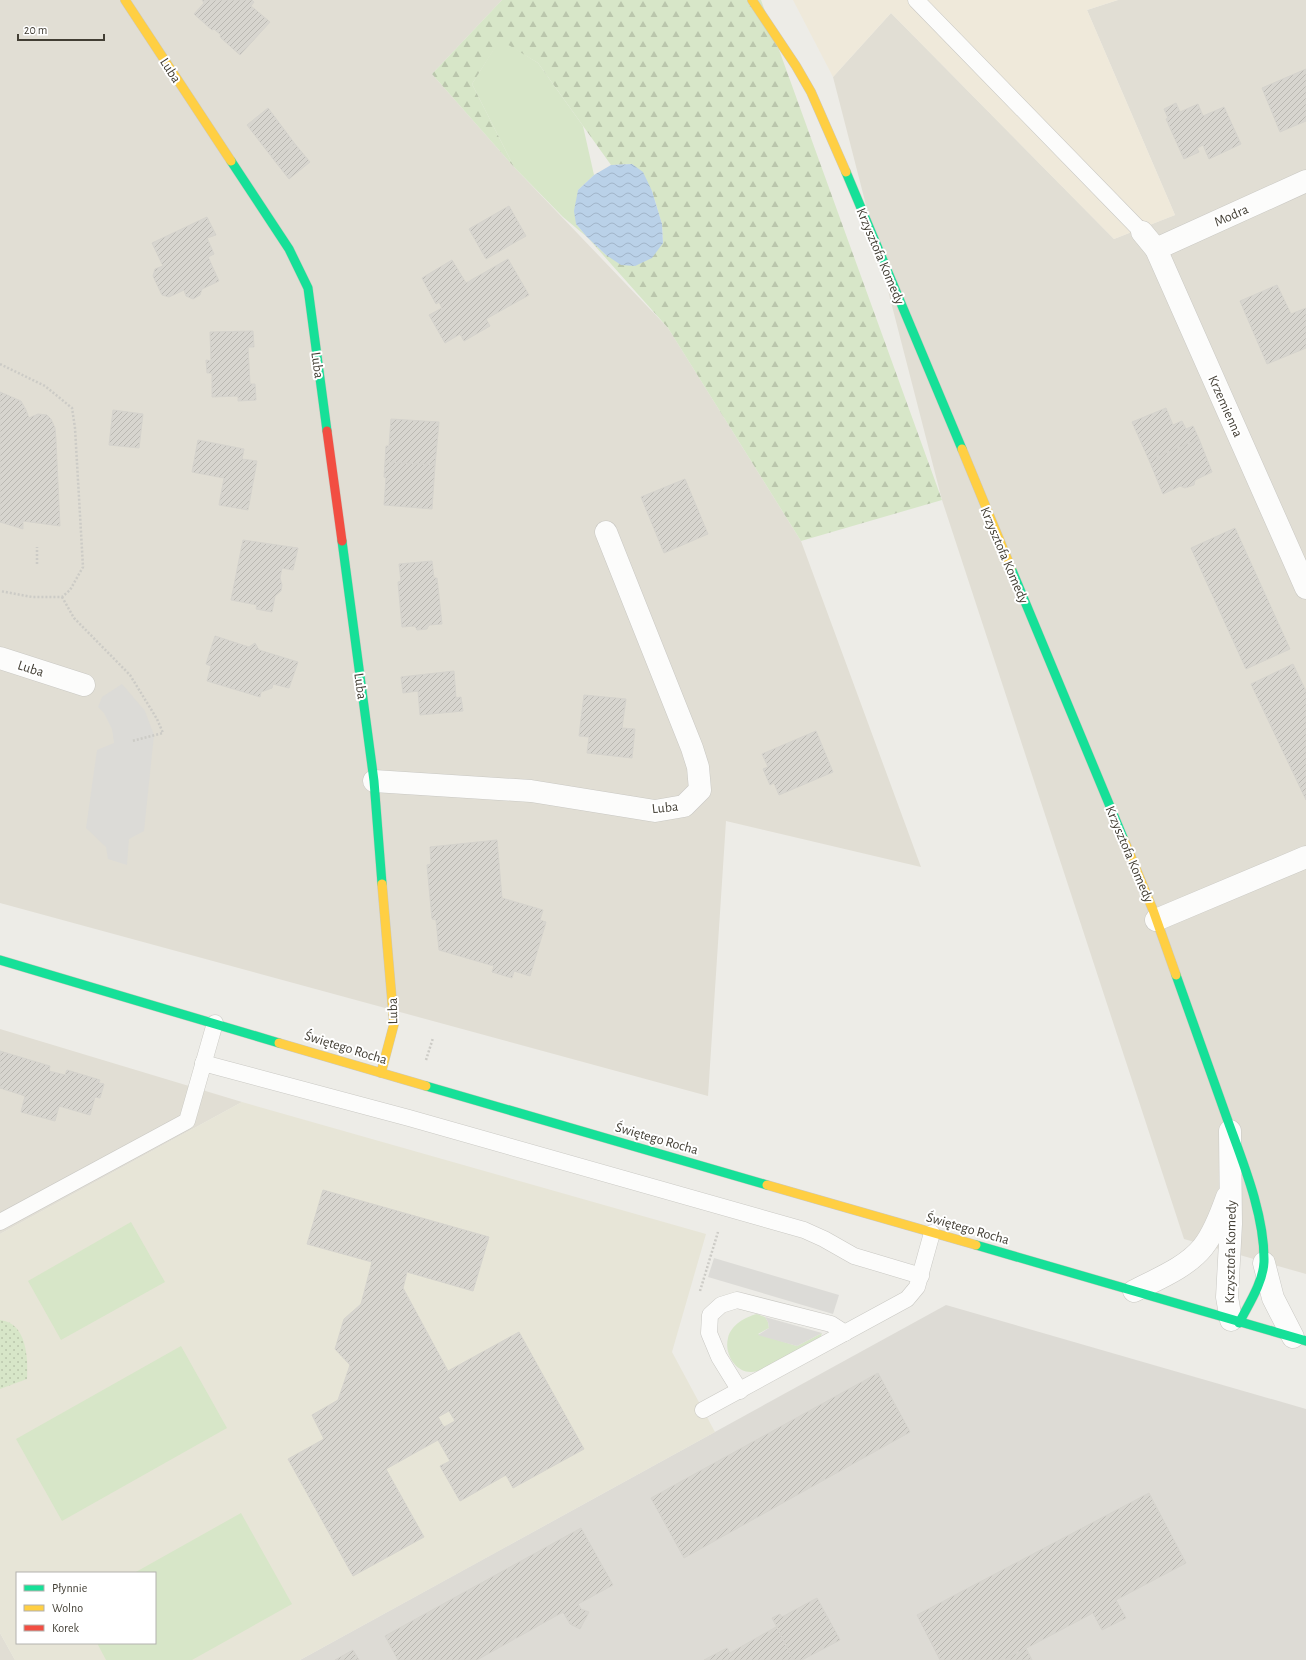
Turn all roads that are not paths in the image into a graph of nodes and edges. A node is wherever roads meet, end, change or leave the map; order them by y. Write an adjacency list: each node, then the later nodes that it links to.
1 (125, 0): 11 (street, Luba)
2 (752, 0): 13 (street, Krzysztofa Komedy)
3 (916, 0): 5 (lane)
4 (1306, 181): 6 (street, Modra)
5 (1142, 232): 6 (street, Krzemienna)
6 (1156, 249): 8 (street, Krzemienna)
7 (606, 532): 11 (street, Luba)
8 (1305, 585)
9 (0, 658): 10 (street, Luba)
10 (84, 685)
11 (374, 781): 17 (street, Luba)
12 (1306, 857): 13 (street)
13 (1156, 920): 18 (street, Krzysztofa Komedy)
14 (0, 960): 15 (street, Świętego Rocha)
15 (215, 1023): 16 (lane); 17 (street, Świętego Rocha)
16 (203, 1063): 20 (lane); 23 (lane)
17 (381, 1073): 21 (street, Świętego Rocha)
18 (1230, 1124): 19 (street, Krzysztofa Komedy); 22 (street, Krzysztofa Komedy)
19 (1231, 1185): 24 (street, Krzysztofa Komedy); 25 (street, Krzysztofa Komedy)
20 (0, 1222)
21 (932, 1233): 23 (lane); 24 (street, Świętego Rocha)
22 (1264, 1264): 25 (street, Krzysztofa Komedy); 27 (street, Krzysztofa Komedy)
23 (921, 1276): 26 (lane)
24 (1134, 1292): 25 (street, Świętego Rocha)
25 (1235, 1321): 27 (street, Świętego Rocha)
26 (845, 1333): 28 (lane); 28 (lane)
27 (1299, 1339)
28 (740, 1390): 29 (lane)
29 (703, 1410)

